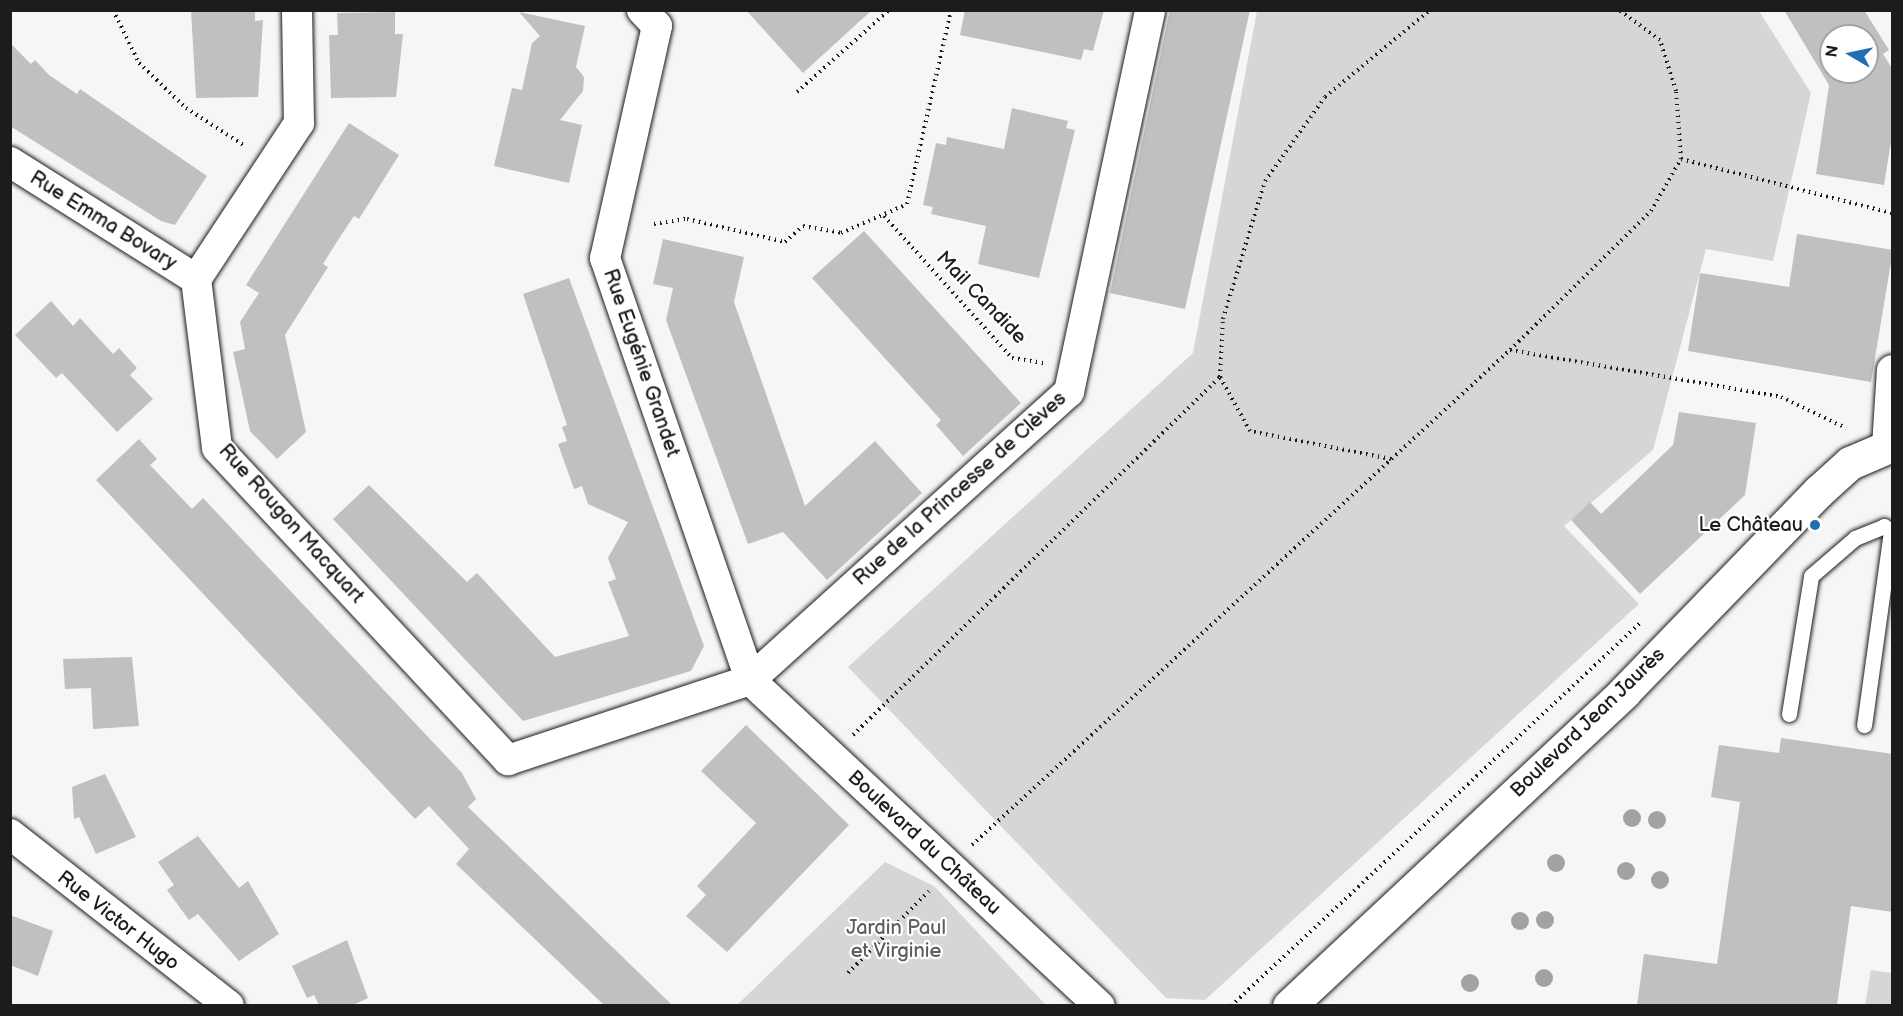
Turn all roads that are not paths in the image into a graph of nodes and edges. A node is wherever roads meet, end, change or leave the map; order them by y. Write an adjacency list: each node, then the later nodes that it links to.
1 (297, 10): 5 (street)
2 (642, 10): 8 (street, Rue Eugénie Grandet)
3 (1150, 10): 8 (street, Rue de la Princesse de Clèves)
4 (10, 162): 5 (street, Rue Emma Bovary)
5 (196, 279): 8 (street, Rue Rougon Macquart)
6 (1893, 370): 7 (street)
7 (1891, 447): 14 (street, Boulevard Jean Jaurès)
8 (750, 680): 13 (street, Boulevard du Château)
9 (1789, 714): 10 (lane)
10 (1864, 725)
11 (10, 834): 12 (street, Rue Victor Hugo)
12 (229, 1005)
13 (1099, 1005)
14 (1289, 1005)

